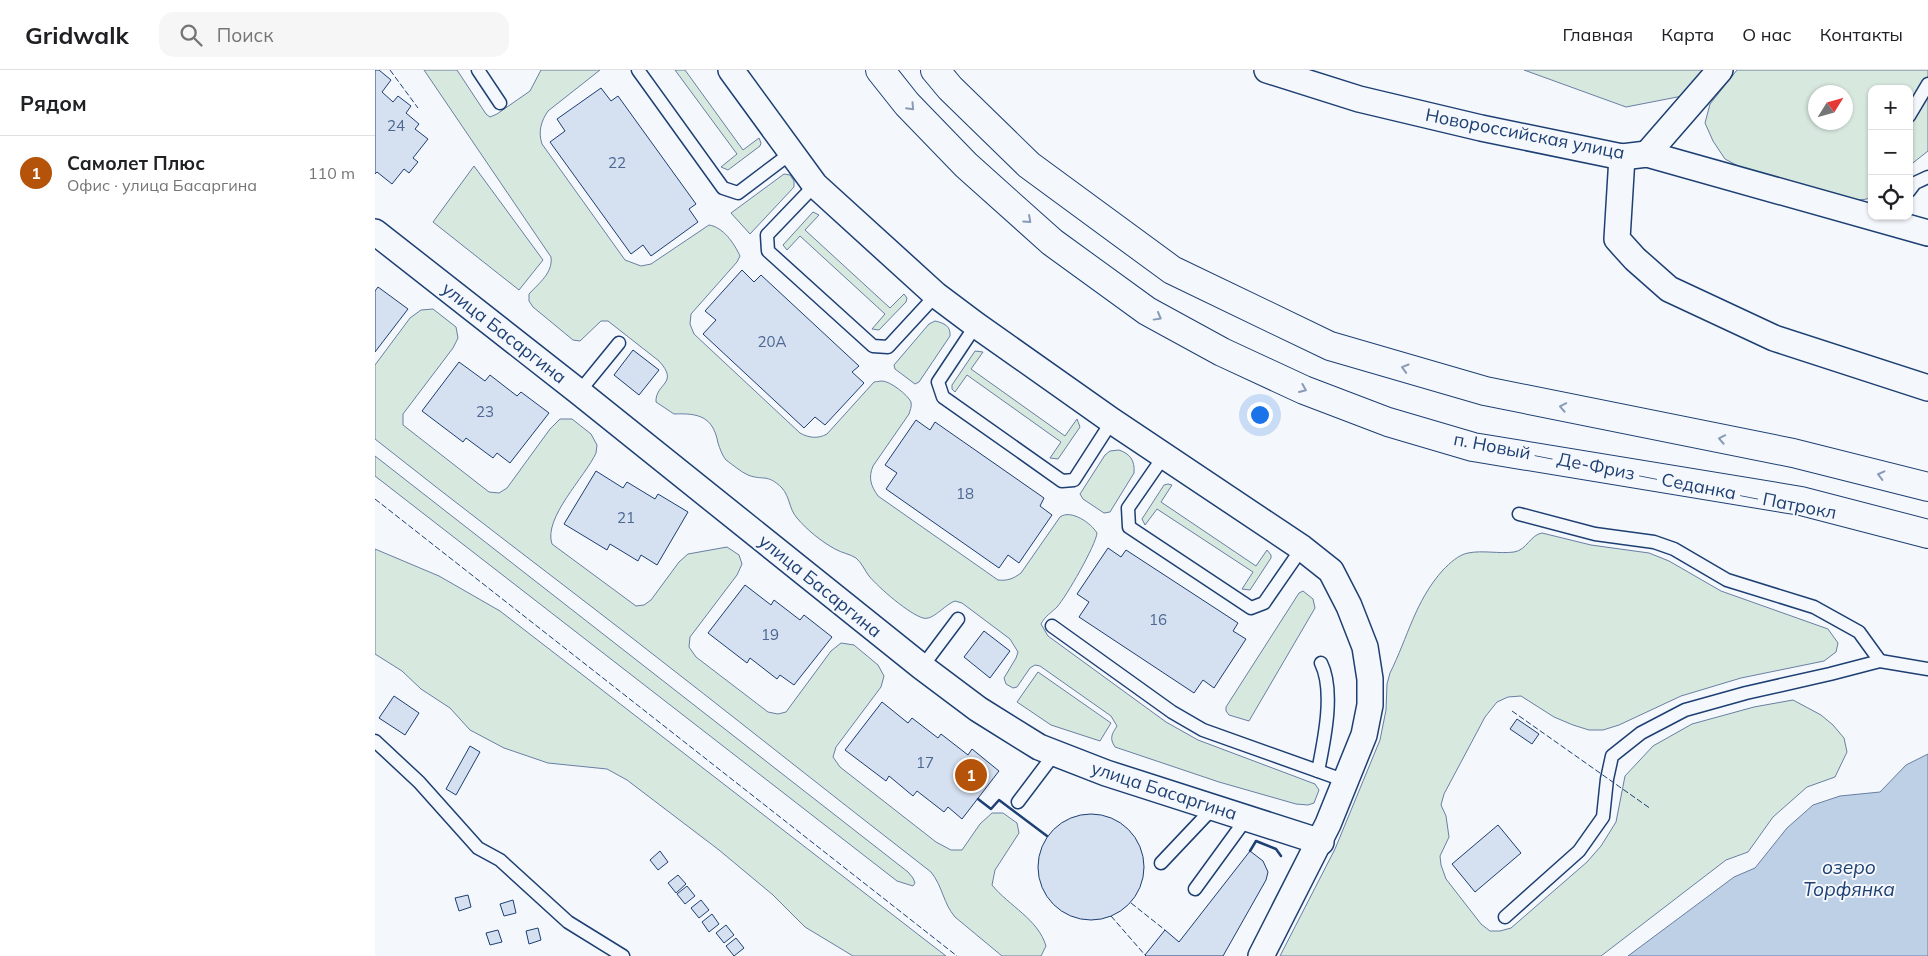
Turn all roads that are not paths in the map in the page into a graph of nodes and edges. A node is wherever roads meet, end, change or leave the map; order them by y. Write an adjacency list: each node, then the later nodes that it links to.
1 (478, 70): 9 (lane)
2 (638, 70): 11 (lane)
3 (731, 70): 11 (street)
4 (880, 70): 30 (highway, п. Новый — Де-Фриз — Седанка — Патрокл, one-way to 30)
5 (935, 70): 28 (highway, one-way to 5)
6 (1267, 70): 13 (street, Новороссийская улица)
7 (1720, 70): 12 (street)
8 (1928, 84): 10 (lane)
9 (500, 103)
10 (1913, 109)
11 (791, 153): 16 (street)
12 (1647, 154): 13 (street, Новороссийская улица); 17 (street, Новороссийская улица)
13 (1622, 157): 24 (street)
14 (1928, 177): 15 (lane)
15 (1913, 182)
16 (815, 185): 21 (street); 21 (lane)
17 (1868, 213)
18 (1893, 220): 20 (street, Новороссийская улица)
19 (375, 232): 25 (street, улица Басаргина)
20 (1928, 233)
21 (936, 295): 22 (street)
22 (976, 325): 26 (street); 26 (lane)
23 (619, 343): 25 (lane)
24 (1928, 388)
25 (579, 392): 36 (street, улица Басаргина)
26 (1112, 421): 27 (street)
27 (1164, 456): 31 (street); 31 (lane)
28 (1928, 487)
29 (1519, 514): 34 (lane)
30 (1928, 534)
31 (1302, 548): 41 (street)
32 (958, 619): 36 (lane)
33 (1052, 626): 40 (lane)
34 (1880, 661): 37 (lane); 48 (lane)
35 (1321, 663): 40 (lane)
36 (922, 667): 39 (street, улица Басаргина)
37 (1928, 669)
38 (375, 741): 49 (lane)
39 (1055, 753): 42 (lane); 43 (street, улица Басаргина)
40 (1319, 772): 41 (lane)
41 (1346, 781): 45 (street)
42 (1018, 802)
43 (1213, 808): 44 (street, улица Басаргина); 46 (lane)
44 (1246, 819): 45 (street, улица Басаргина); 47 (lane)
45 (1321, 842): 50 (street)
46 (1161, 863)
47 (1195, 889)
48 (1505, 917)
49 (623, 956)
50 (1261, 956)

